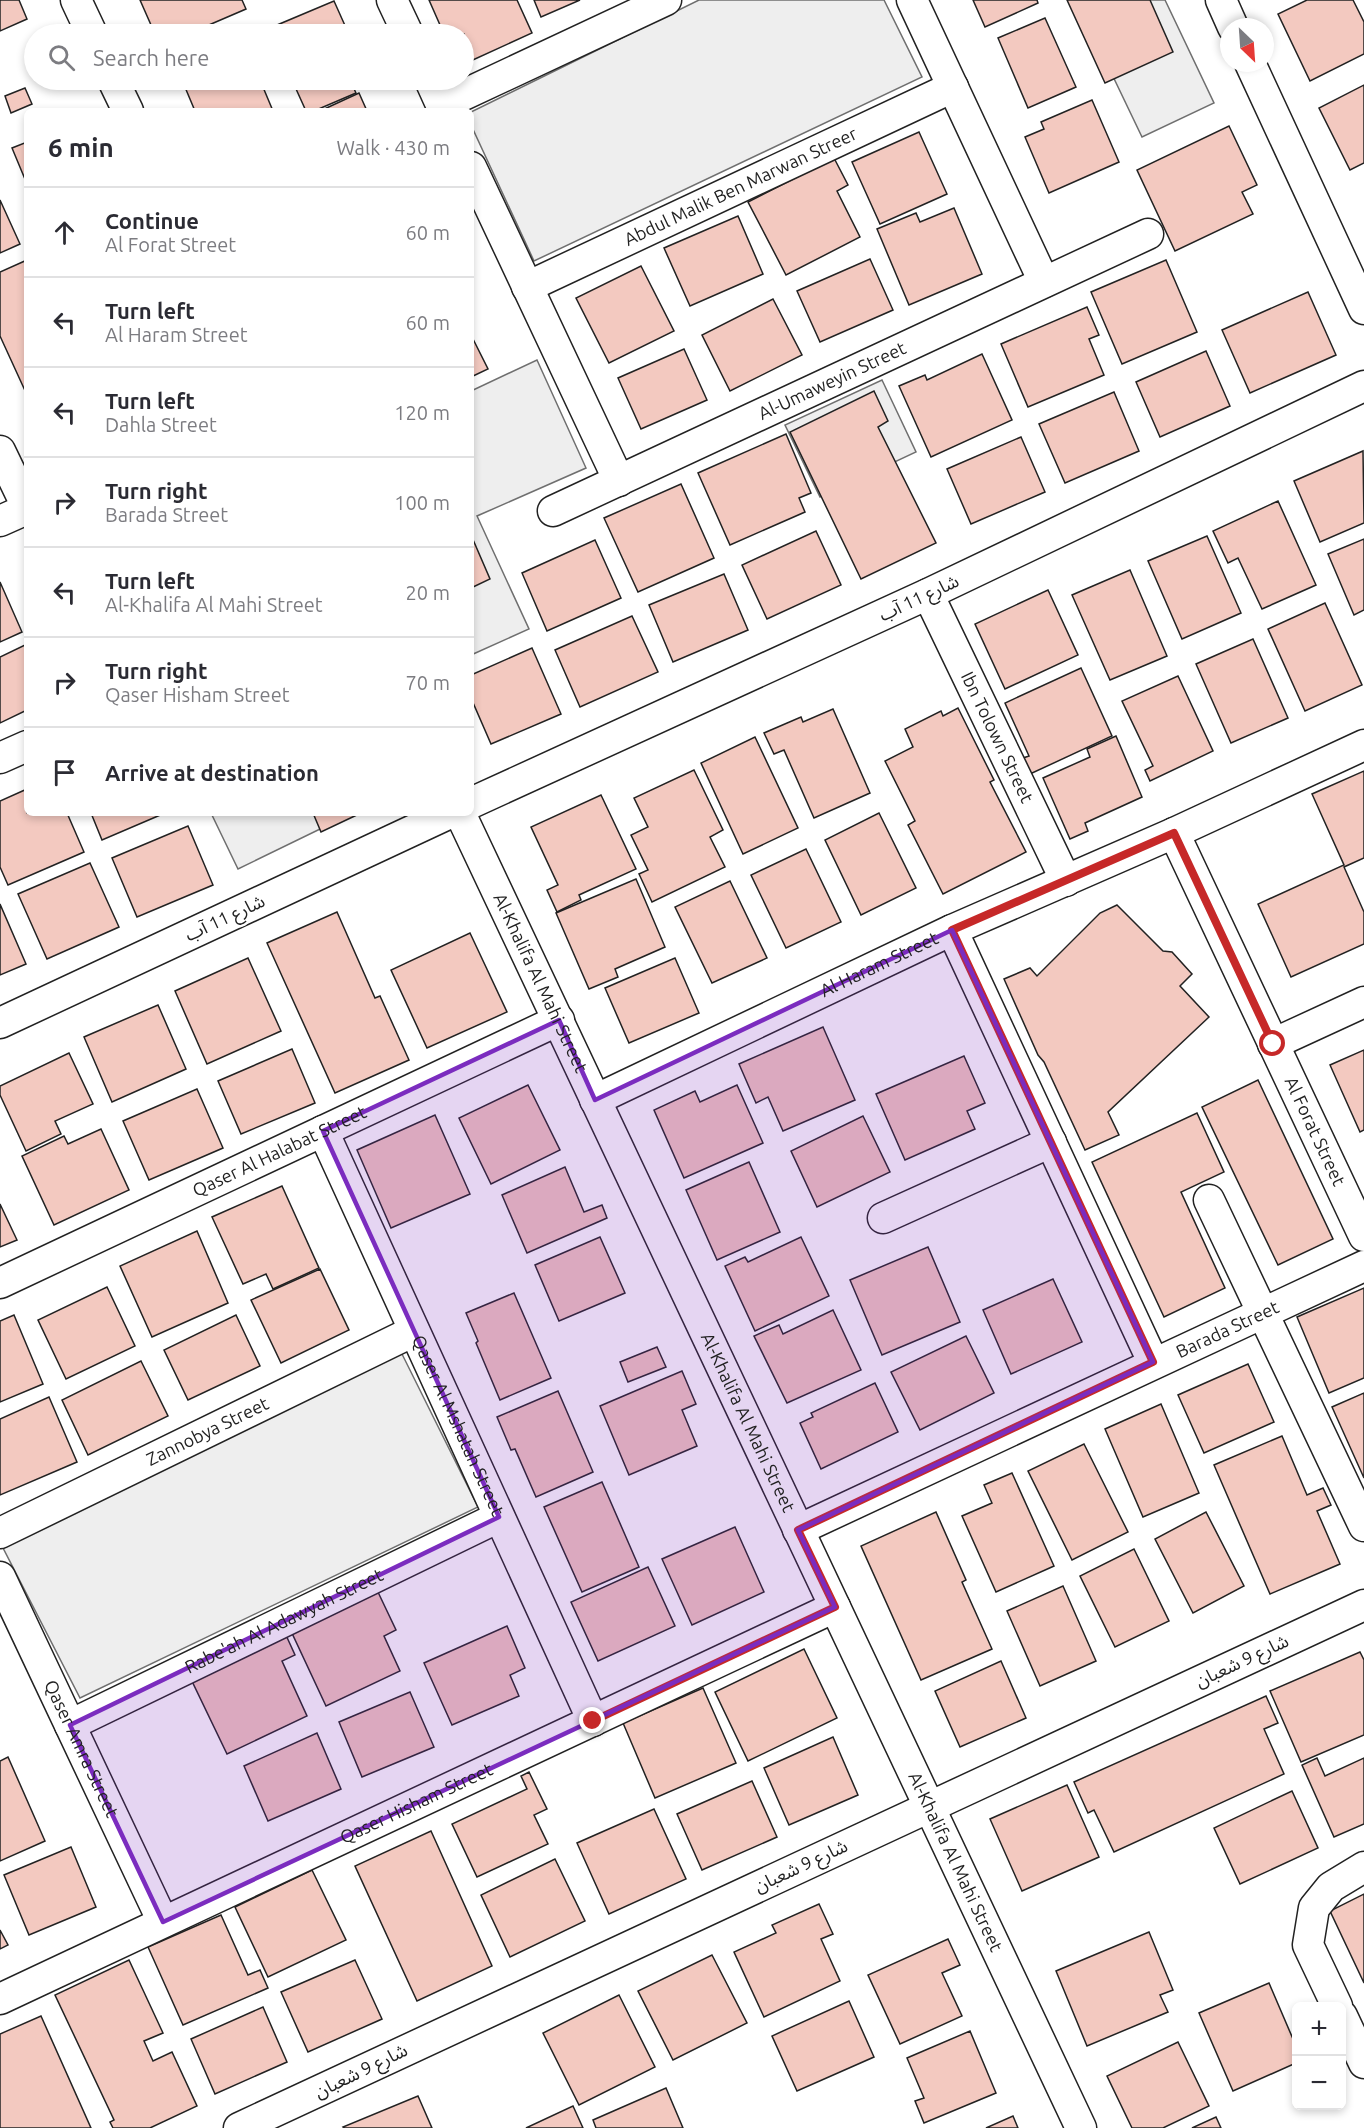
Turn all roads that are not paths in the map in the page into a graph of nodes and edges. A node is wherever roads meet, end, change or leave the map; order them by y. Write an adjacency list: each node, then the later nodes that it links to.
1 (76, 0): 7 (street)
2 (392, 0): 8 (street)
3 (666, 0): 10 (street)
4 (912, 0): 11 (street)
5 (1221, 0): 6 (street)
6 (1229, 18)
7 (87, 24)
8 (403, 24)
9 (1254, 72): 20 (street)
10 (474, 84)
11 (953, 87): 18 (street); 19 (street, Abdul Malik Ben Marwan Streer)
12 (118, 90): 15 (street)
13 (460, 90): 14 (street)
14 (439, 99)
15 (127, 108)
16 (474, 173): 19 (street)
17 (1148, 234): 18 (street, Al-Umaweyin Street)
18 (1044, 282): 23 (street, Al-Umaweyin Street)
19 (527, 287): 23 (street)
20 (1364, 309)
21 (1364, 386): 28 (street, شارع 11 آب)
22 (0, 451): 24 (street)
23 (619, 481): 26 (street, Al-Umaweyin Street)
24 (24, 502)
25 (24, 509): 27 (street)
26 (553, 512)
27 (0, 521)
28 (928, 594): 32 (street, شارع 11 آب); 36 (street, Ibn Tolown Street)
29 (1364, 745): 35 (street, Al Haram Street)
30 (24, 747): 31 (street)
31 (0, 758)
32 (474, 802)
33 (444, 816): 40 (street, شارع 11 آب)
34 (461, 816): 39 (street, Al-Khalifa Al Mahi Street)
35 (1174, 833): 36 (street, Al Haram Street); 41 (street, Al Forat Street)
36 (1066, 881): 37 (street, Al Haram Street)
37 (952, 930): 42 (street, Al Haram Street); 44 (street)
38 (1364, 1002): 41 (street)
39 (559, 1020): 42 (street, Al-Khalifa Al Mahi Street); 43 (street, Qaser Al Halabat Street)
40 (0, 1023)
41 (1273, 1044): 47 (street, Al Forat Street)
42 (595, 1100): 55 (street, Al-Khalifa Al Mahi Street)
43 (323, 1131): 49 (street, Qaser Al Halabat Street); 51 (street, Qaser Al Mshatah Street)
44 (1051, 1142): 46 (street); 52 (street)
45 (1209, 1200): 50 (street)
46 (883, 1218)
47 (1364, 1236)
48 (1364, 1266): 50 (street, Barada Street)
49 (0, 1282)
50 (1262, 1312): 52 (street, Barada Street); 54 (street)
51 (414, 1330): 53 (street, Qaser Al Mshatah Street); 56 (street, Zannobya Street)
52 (1153, 1362): 55 (street, Barada Street)
53 (499, 1517): 60 (street, Qaser Al Mshatah Street); 61 (street, Rabe'ah Al Adawyah Street)
54 (1364, 1526)
55 (798, 1530): 59 (street, Al-Khalifa Al Mahi Street)
56 (0, 1533)
57 (0, 1576): 61 (street, Qaser Amra Street)
58 (1364, 1605): 62 (street, شارع 9 شعبان)
59 (835, 1607): 60 (street, Qaser Hisham Street); 62 (street, Al-Khalifa Al Mahi Street)
60 (593, 1721): 64 (street, Qaser Hisham Street)
61 (70, 1725): 64 (street, Qaser Amra Street)
62 (929, 1807): 69 (street, شارع 9 شعبان); 70 (street, Al-Khalifa Al Mahi Street)
63 (1364, 1867): 66 (street)
64 (163, 1922): 65 (street, Qaser Hisham Street)
65 (0, 1999)
66 (1335, 2002)
67 (1346, 2026): 68 (street)
68 (1364, 2064)
69 (239, 2128)
70 (1080, 2128)

